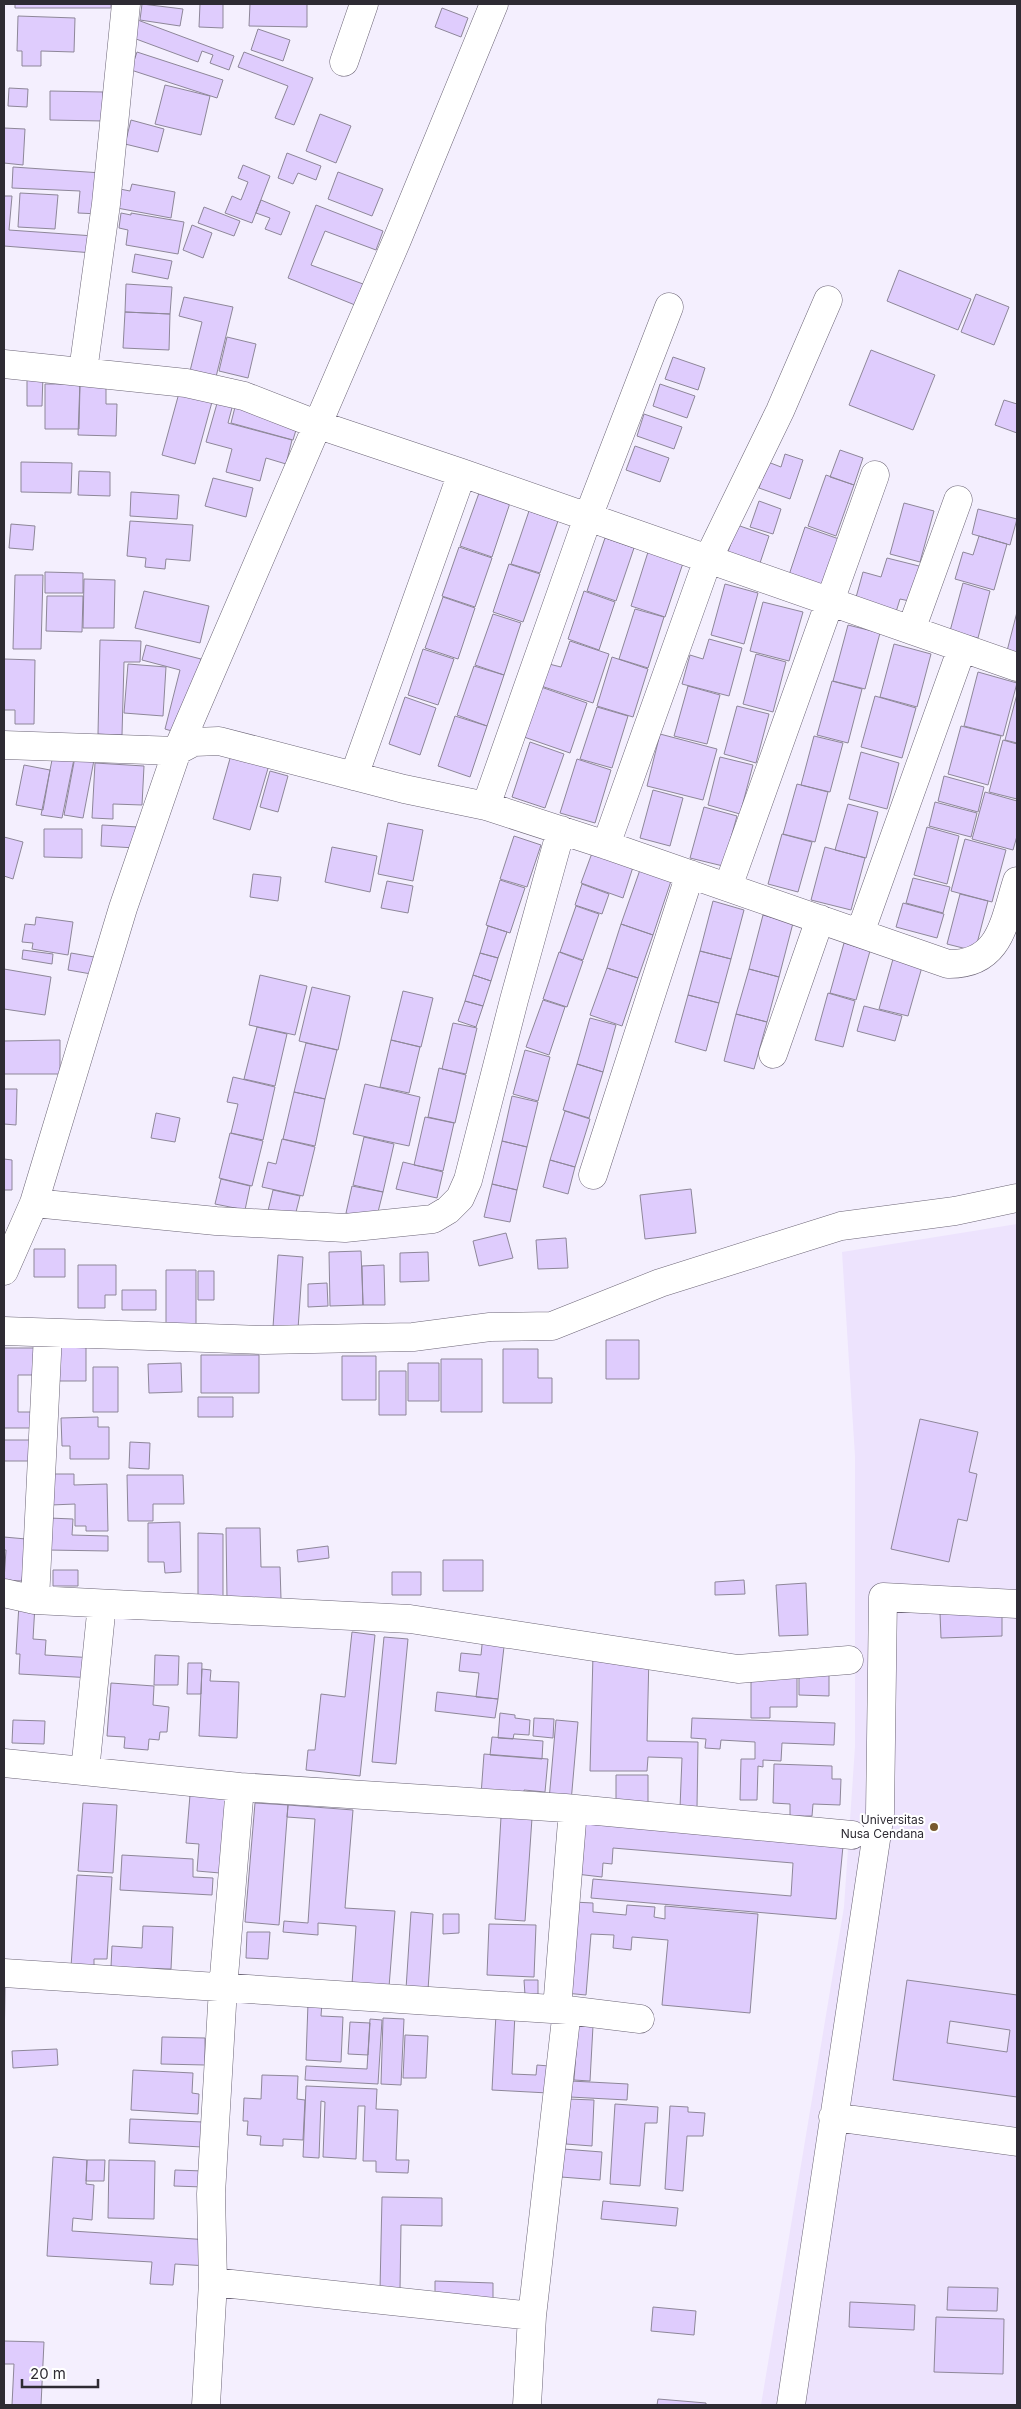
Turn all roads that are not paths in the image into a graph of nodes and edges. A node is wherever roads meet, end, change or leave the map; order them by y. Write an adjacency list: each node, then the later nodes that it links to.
1 (126, 4): 8 (street)
2 (364, 4): 4 (street)
3 (494, 4): 9 (street)
4 (344, 62)
5 (828, 300): 14 (street)
6 (669, 307): 13 (street)
7 (4, 364): 8 (street)
8 (83, 371): 9 (street)
9 (316, 424): 10 (street); 20 (street)
10 (462, 473): 13 (street); 21 (street)
11 (875, 475): 15 (street)
12 (958, 500): 16 (street)
13 (588, 517): 14 (street); 22 (street)
14 (708, 558): 15 (street); 24 (street)
15 (830, 602): 16 (street); 27 (street)
16 (911, 630): 17 (street)
17 (962, 648): 18 (street); 29 (street)
18 (1017, 667)
19 (4, 745): 20 (street)
20 (177, 751): 21 (street); 33 (street)
21 (354, 776): 22 (street)
22 (486, 806): 23 (street)
23 (561, 830): 24 (street); 33 (street)
24 (606, 845): 25 (street)
25 (690, 874): 27 (street); 31 (street)
26 (1017, 881): 29 (street)
27 (728, 887): 28 (street)
28 (820, 919): 29 (street); 30 (street)
29 (860, 933)
30 (773, 1054)
31 (593, 1175)
32 (1017, 1198): 36 (street)
33 (34, 1203): 34 (street)
34 (4, 1271)
35 (4, 1331): 36 (street)
36 (48, 1334): 38 (street)
37 (4, 1593): 38 (street)
38 (35, 1600): 39 (street)
39 (102, 1604): 41 (street); 43 (street)
40 (1017, 1604): 51 (street)
41 (849, 1660)
42 (4, 1762): 43 (street)
43 (86, 1770): 44 (street)
44 (240, 1787): 45 (street); 48 (street)
45 (572, 1809): 46 (street); 49 (street)
46 (852, 1835)
47 (4, 1973): 48 (street)
48 (222, 1988): 49 (street); 53 (street)
49 (562, 2010): 50 (street); 54 (street)
50 (640, 2019)
51 (833, 2118): 52 (street); 57 (street)
52 (1017, 2142)
53 (213, 2282): 54 (street); 55 (street)
54 (532, 2316): 56 (street)
55 (206, 2405)
56 (527, 2405)
57 (791, 2405)

